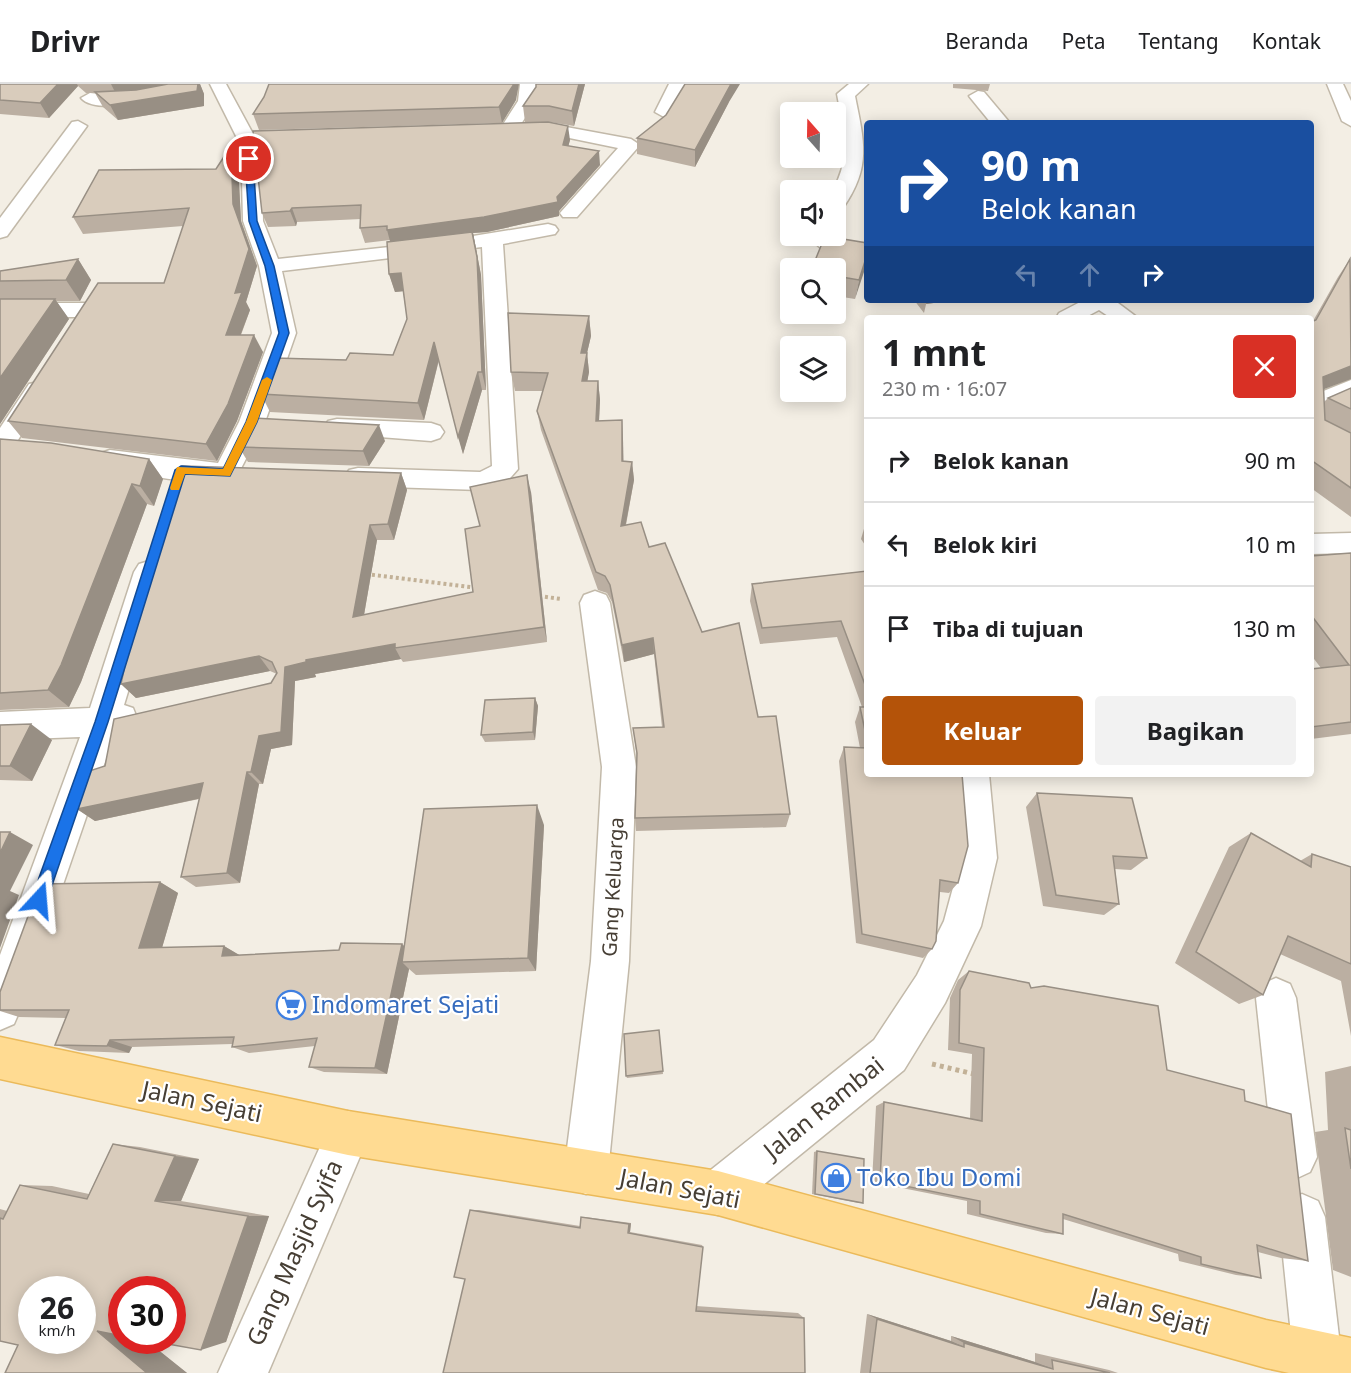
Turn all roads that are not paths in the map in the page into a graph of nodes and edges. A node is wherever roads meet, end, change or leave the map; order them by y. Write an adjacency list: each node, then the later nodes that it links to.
1 (528, 84): 13 (street)
2 (677, 84): 9 (street)
3 (860, 84): 17 (street)
4 (1335, 84): 11 (street)
5 (212, 85): 16 (street)
6 (160, 93): 8 (street)
7 (978, 96): 10 (street)
8 (90, 98)
9 (664, 112)
10 (998, 120)
11 (1351, 121)
12 (78, 126): 20 (street)
13 (509, 129): 14 (street); 18 (street)
14 (485, 130)
15 (314, 136): 16 (street)
16 (246, 138): 24 (street)
17 (846, 185)
18 (570, 213)
19 (548, 230): 21 (street)
20 (0, 232)
21 (492, 240): 24 (street); 38 (street)
22 (830, 246): 23 (street)
23 (864, 250)
24 (270, 266): 37 (street)
25 (1093, 303): 28 (street)
26 (1103, 303): 29 (street)
27 (0, 310): 30 (street)
28 (1072, 315)
29 (1122, 315)
30 (73, 335)
31 (50, 372): 36 (street)
32 (1351, 388): 33 (street)
33 (1314, 405)
34 (308, 425): 35 (street)
35 (431, 432)
36 (8, 448)
37 (91, 456)
38 (330, 476)
39 (1351, 543): 40 (street)
40 (1314, 544)
41 (157, 547): 44 (street)
42 (595, 603): 51 (street, Gang Keluarga)
43 (147, 713): 44 (street)
44 (102, 722): 45 (street); 48 (street)
45 (0, 726)
46 (972, 777): 52 (street, Jalan Rambai)
47 (1276, 998): 54 (street)
48 (0, 1010)
49 (0, 1058): 50 (main road, Jalan Sejati)
50 (348, 1133): 51 (main road, Jalan Sejati); 55 (street, Gang Masjid Syifa)
51 (586, 1172): 52 (main road, Jalan Sejati)
52 (718, 1193): 53 (main road, Jalan Sejati)
53 (1266, 1358): 54 (main road, Jalan Sejati)
54 (1334, 1358)
55 (243, 1373)

